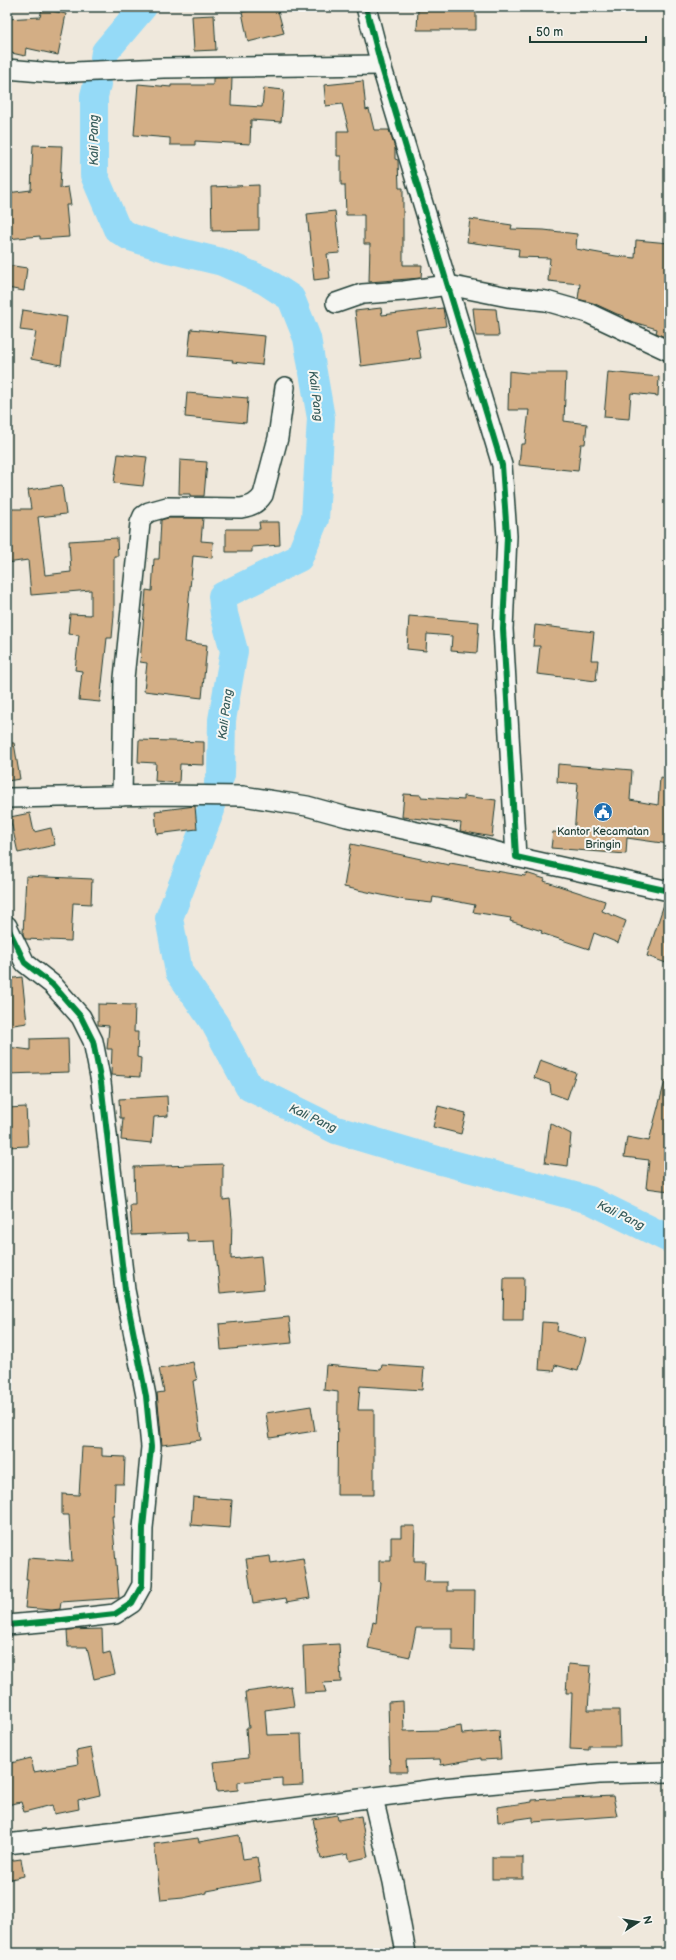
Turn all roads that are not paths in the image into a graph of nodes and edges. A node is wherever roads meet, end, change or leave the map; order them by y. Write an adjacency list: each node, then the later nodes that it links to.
1 (366, 7): 2 (street)
2 (381, 65): 3 (street); 4 (street)
3 (7, 69)
4 (448, 285): 5 (street); 6 (street); 10 (street)
5 (336, 303)
6 (669, 351)
7 (284, 387): 8 (street)
8 (122, 796): 9 (street); 10 (street)
9 (7, 798)
10 (516, 857): 11 (street)
11 (669, 891)
12 (7, 926): 13 (street)
13 (16, 963): 14 (street)
14 (7, 1624)
15 (669, 1772): 16 (street)
16 (373, 1798): 17 (street); 18 (street)
17 (7, 1844)
18 (406, 1953)

